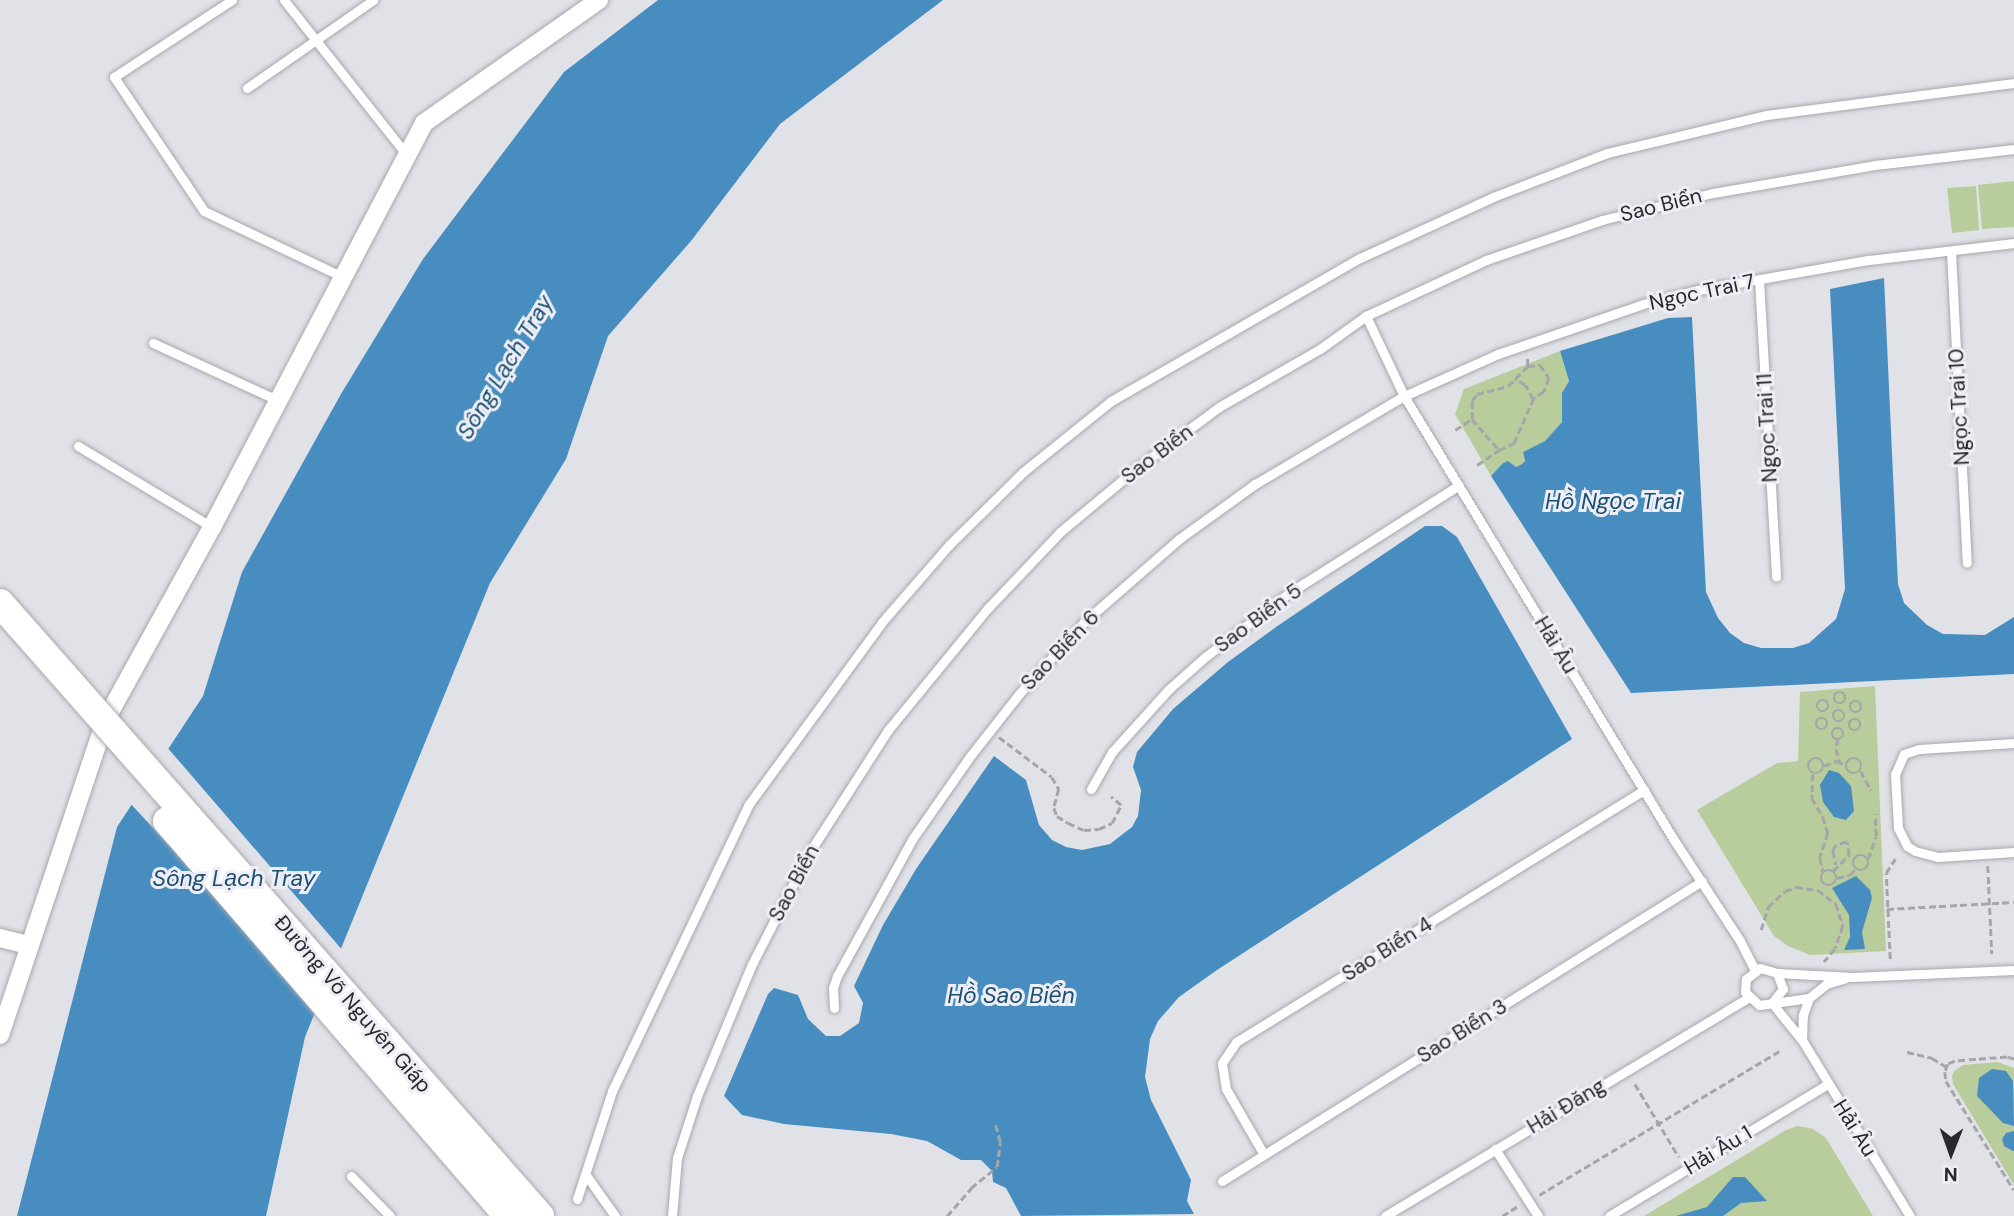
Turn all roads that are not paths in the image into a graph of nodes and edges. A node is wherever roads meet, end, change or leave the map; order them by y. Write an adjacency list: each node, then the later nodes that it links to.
1 (284, 0): 5 (lane)
2 (373, 0): 5 (lane)
3 (599, 0): 9 (street)
4 (229, 1): 12 (lane)
5 (315, 39): 7 (lane); 9 (lane)
6 (2014, 83): 45 (lane)
7 (247, 88)
8 (2014, 149): 14 (lane, Sao Biển)
9 (407, 155): 12 (street)
10 (2014, 243): 11 (lane, Ngọc Trai 7)
11 (1951, 251): 13 (lane, Ngọc Trai 7); 21 (lane, Ngọc Trai 10)
12 (345, 278): 17 (street)
13 (1759, 280): 16 (lane, Ngọc Trai 7); 22 (lane, Ngọc Trai 11)
14 (1366, 316): 16 (lane, Hải Âu); 53 (lane, Sao Biển)
15 (153, 343): 17 (lane)
16 (1404, 396): 19 (lane, Hải Âu); 39 (lane, Sao Biển 6)
17 (277, 400): 20 (street)
18 (78, 446): 20 (lane)
19 (1459, 485): 26 (lane, Sao Biển 5); 27 (lane, Hải Âu)
20 (212, 527): 31 (street)
21 (1967, 563)
22 (1776, 577)
23 (0, 603): 51 (main road, Đường Võ Nguyên Giáp, bridge)
24 (0, 628): 50 (main road, Đường Võ Nguyên Giáp, bridge)
25 (2014, 743): 28 (lane)
26 (1091, 789)
27 (1644, 790): 29 (lane, Hải Âu); 44 (lane, Sao Biển 4)
28 (2014, 852)
29 (1702, 881): 32 (lane, Hải Âu); 44 (lane, Sao Biển 3)
30 (0, 938): 31 (street)
31 (29, 945): 40 (street)
32 (1755, 970): 34 (lane); 36 (lane)
33 (2014, 970): 35 (lane)
34 (1777, 973): 35 (lane); 38 (lane)
35 (1852, 977): 37 (lane)
36 (1748, 998): 38 (lane); 43 (lane, Hải Đăng)
37 (1809, 998): 38 (lane); 41 (lane)
38 (1772, 1003): 41 (lane, Hải Âu)
39 (834, 1009)
40 (0, 1035)
41 (1802, 1040): 42 (lane, Hải Âu)
42 (1828, 1084): 56 (lane, Hải Âu 1); 57 (lane, Hải Âu)
43 (1495, 1149): 54 (lane, Hải Đăng); 55 (lane)
44 (1263, 1153): 47 (lane, Sao Biển 3)
45 (586, 1175): 48 (lane); 52 (lane)
46 (351, 1176): 49 (lane)
47 (1222, 1181)
48 (577, 1199)
49 (390, 1216)
50 (508, 1216)
51 (540, 1216)
52 (615, 1216)
53 (672, 1216)
54 (1385, 1216)
55 (1538, 1216)
56 (1609, 1216)
57 (1910, 1216)

